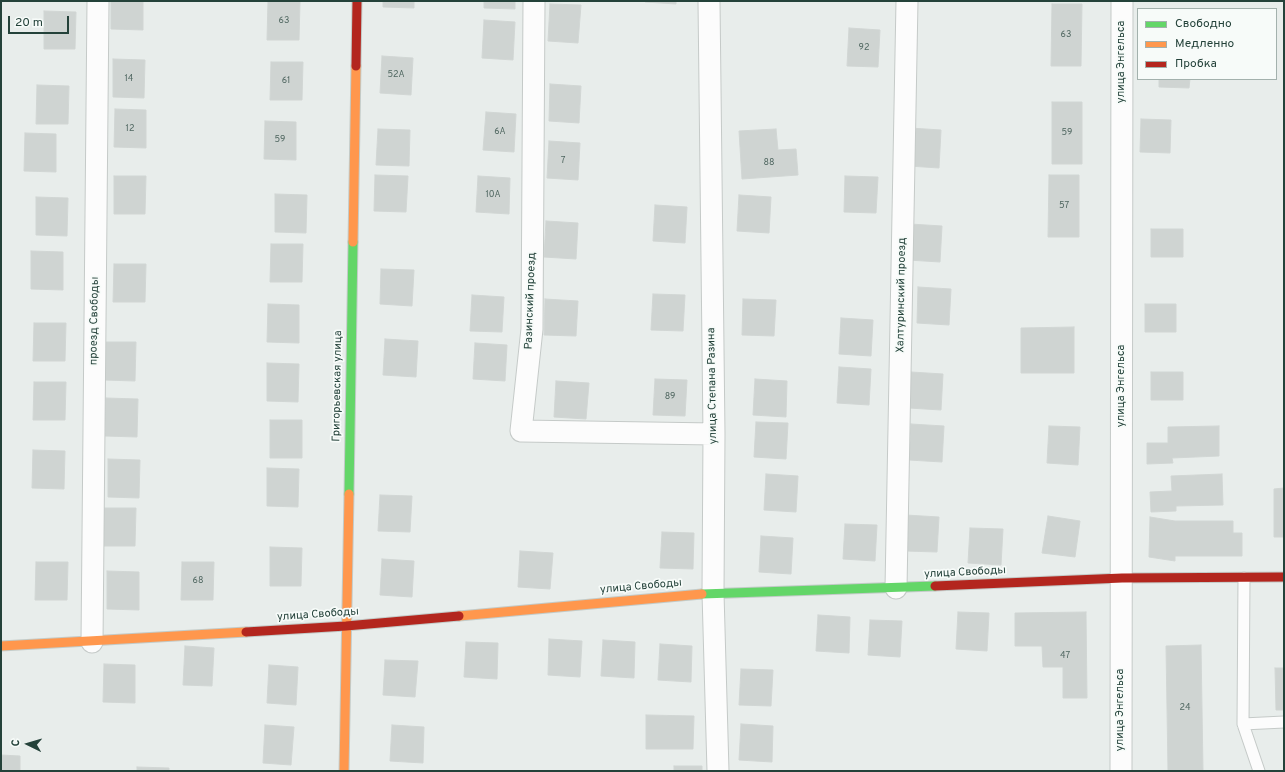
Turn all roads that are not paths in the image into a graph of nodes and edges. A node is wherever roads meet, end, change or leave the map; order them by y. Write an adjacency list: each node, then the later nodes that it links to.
1 (98, 1): 14 (street, проезд Свободы)
2 (356, 1): 13 (street, Григорьевская улица)
3 (534, 1): 7 (street, Разинский проезд)
4 (709, 1): 7 (street, улица Степана Разина)
5 (907, 1): 11 (street, Халтуринский проезд)
6 (1122, 1): 9 (street, улица Энгельса)
7 (714, 434): 12 (street, улица Степана Разина)
8 (1284, 577): 10 (street, улица Свободы)
9 (1122, 578): 10 (street, улица Свободы); 11 (street, улица Свободы); 20 (street, улица Энгельса)
10 (1244, 578): 17 (lane)
11 (896, 588): 12 (street, улица Свободы)
12 (713, 593): 13 (street, улица Свободы); 19 (street, улица Степана Разина)
13 (346, 626): 14 (street, улица Свободы); 18 (street, Григорьевская улица)
14 (92, 642): 15 (street, улица Свободы)
15 (1, 646)
16 (1284, 722): 17 (lane)
17 (1243, 724): 21 (lane)
18 (344, 771)
19 (718, 771)
20 (1121, 771)
21 (1259, 771)

